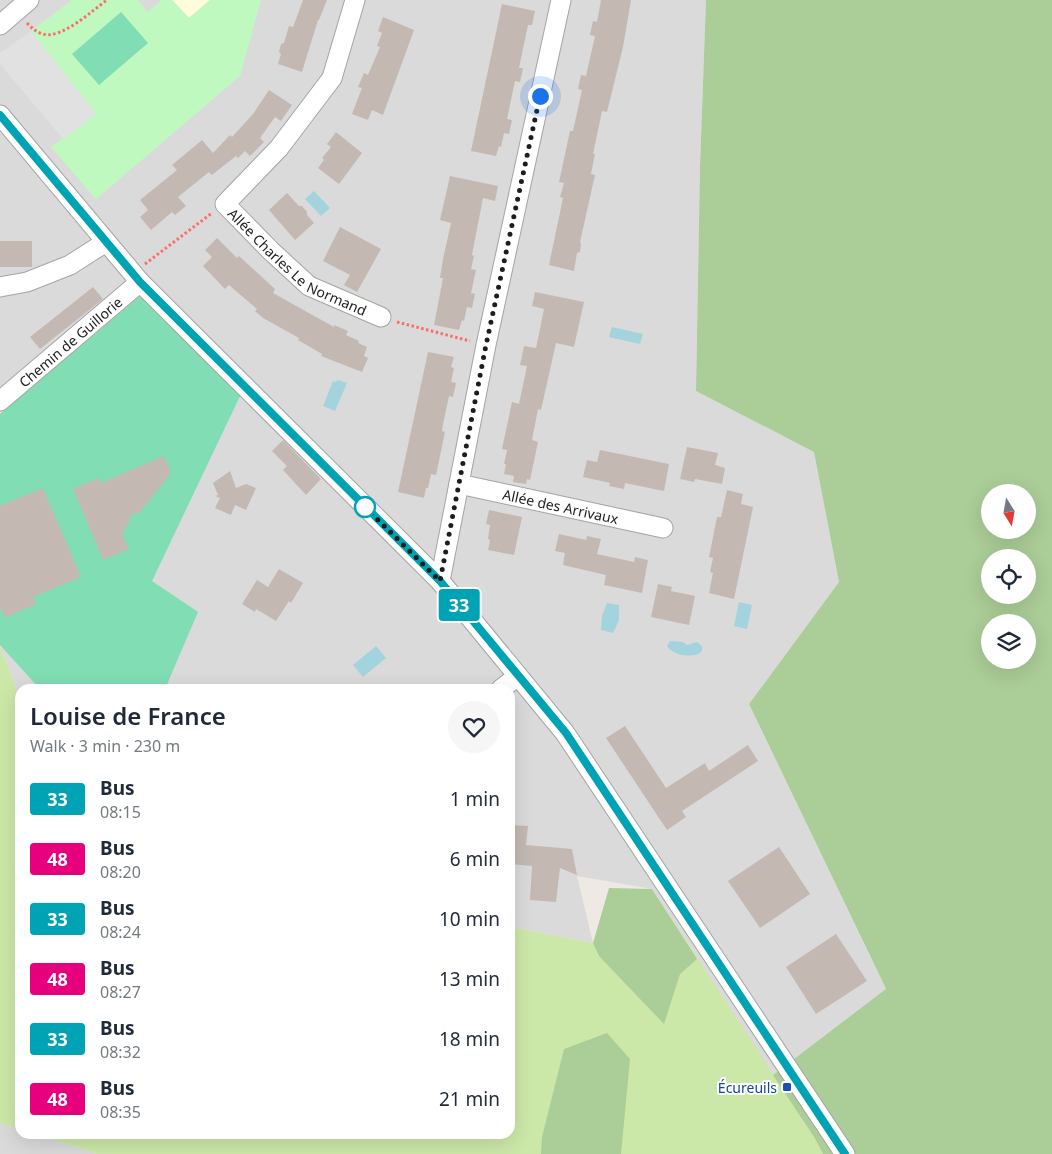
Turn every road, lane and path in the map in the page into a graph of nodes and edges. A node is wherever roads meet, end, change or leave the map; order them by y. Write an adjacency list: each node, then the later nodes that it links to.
1 (107, 0): 4 (path)
2 (355, 0): 7 (street, Allée Charles Le Normand)
3 (562, 0): 12 (street)
4 (23, 5): 5 (street)
5 (0, 25)
6 (0, 115): 8 (street)
7 (225, 204): 9 (path); 11 (street, Allée Charles Le Normand)
8 (106, 242): 9 (street); 10 (street)
9 (136, 277): 13 (street, Chemin de Guillorie); 16 (street)
10 (0, 286)
11 (381, 318): 12 (path)
12 (486, 345): 14 (street)
13 (0, 400)
14 (459, 484): 15 (street, Allée des Arrivaux); 16 (street)
15 (663, 528)
16 (440, 581): 17 (street)
17 (518, 676): 18 (street); 19 (street)
18 (508, 684)
19 (845, 1154)

